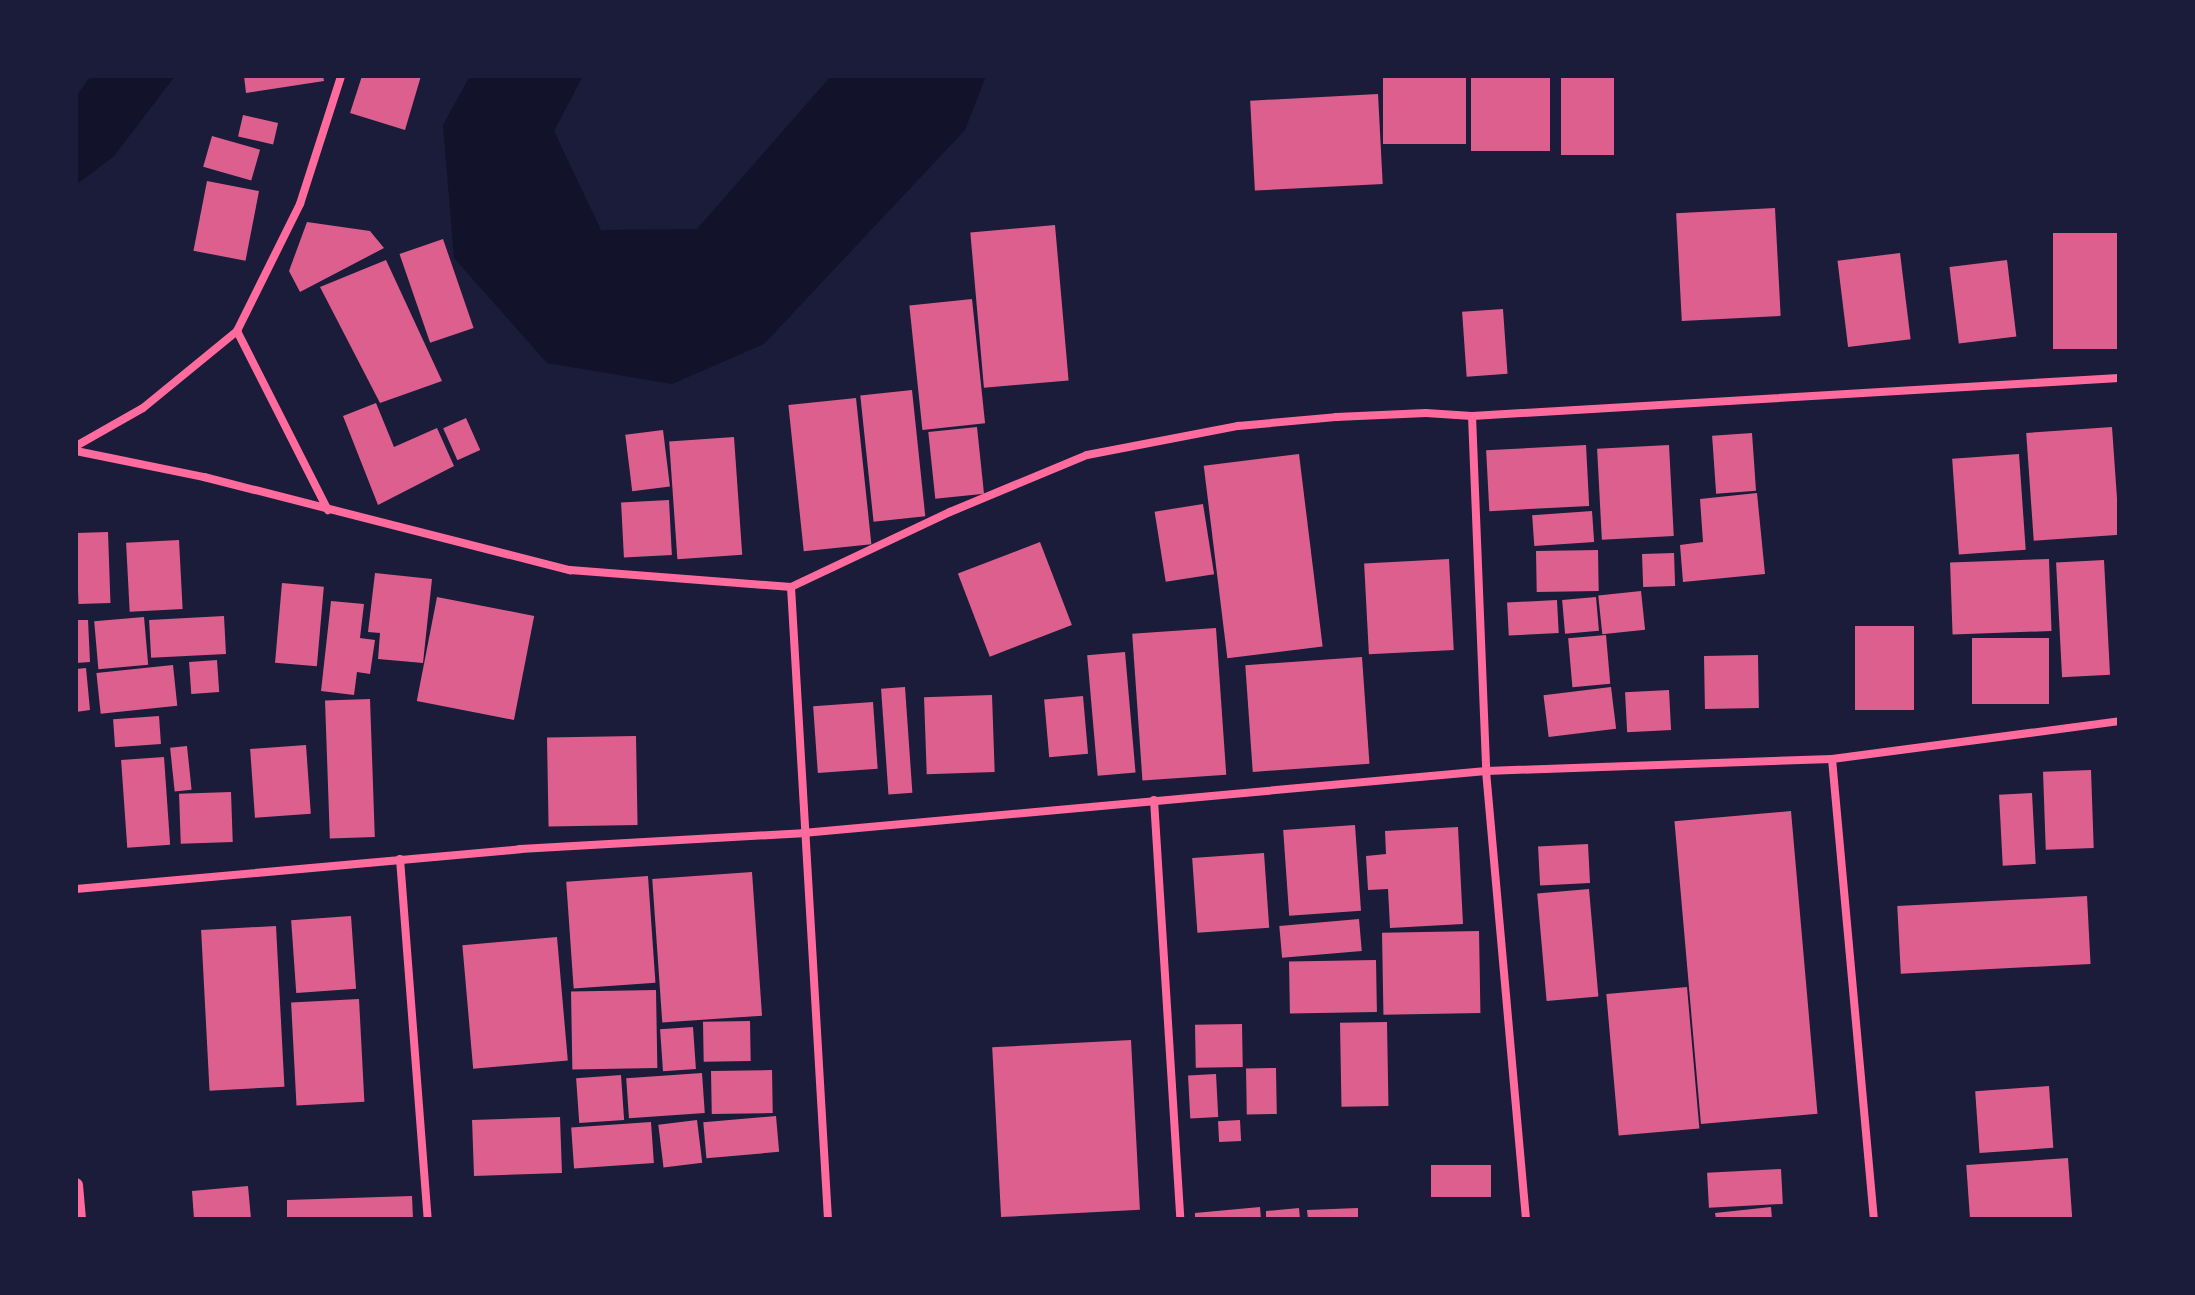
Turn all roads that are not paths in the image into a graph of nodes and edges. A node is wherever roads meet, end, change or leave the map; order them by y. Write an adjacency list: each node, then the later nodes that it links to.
1 (341, 76): 2 (street)
2 (237, 331): 5 (street); 6 (street)
3 (2119, 378): 4 (street)
4 (1472, 416): 7 (street); 10 (street)
5 (76, 448): 6 (street)
6 (328, 510): 7 (street)
7 (791, 587): 12 (street)
8 (2119, 721): 9 (street)
9 (1832, 759): 10 (street); 21 (street)
10 (1486, 771): 11 (street); 20 (street)
11 (1154, 800): 12 (street); 19 (street)
12 (803, 833): 13 (street); 18 (street)
13 (400, 859): 14 (street); 17 (street)
14 (76, 889)
15 (76, 1185): 16 (street)
16 (79, 1219)
17 (428, 1219)
18 (828, 1219)
19 (1180, 1219)
20 (1526, 1219)
21 (1874, 1219)

